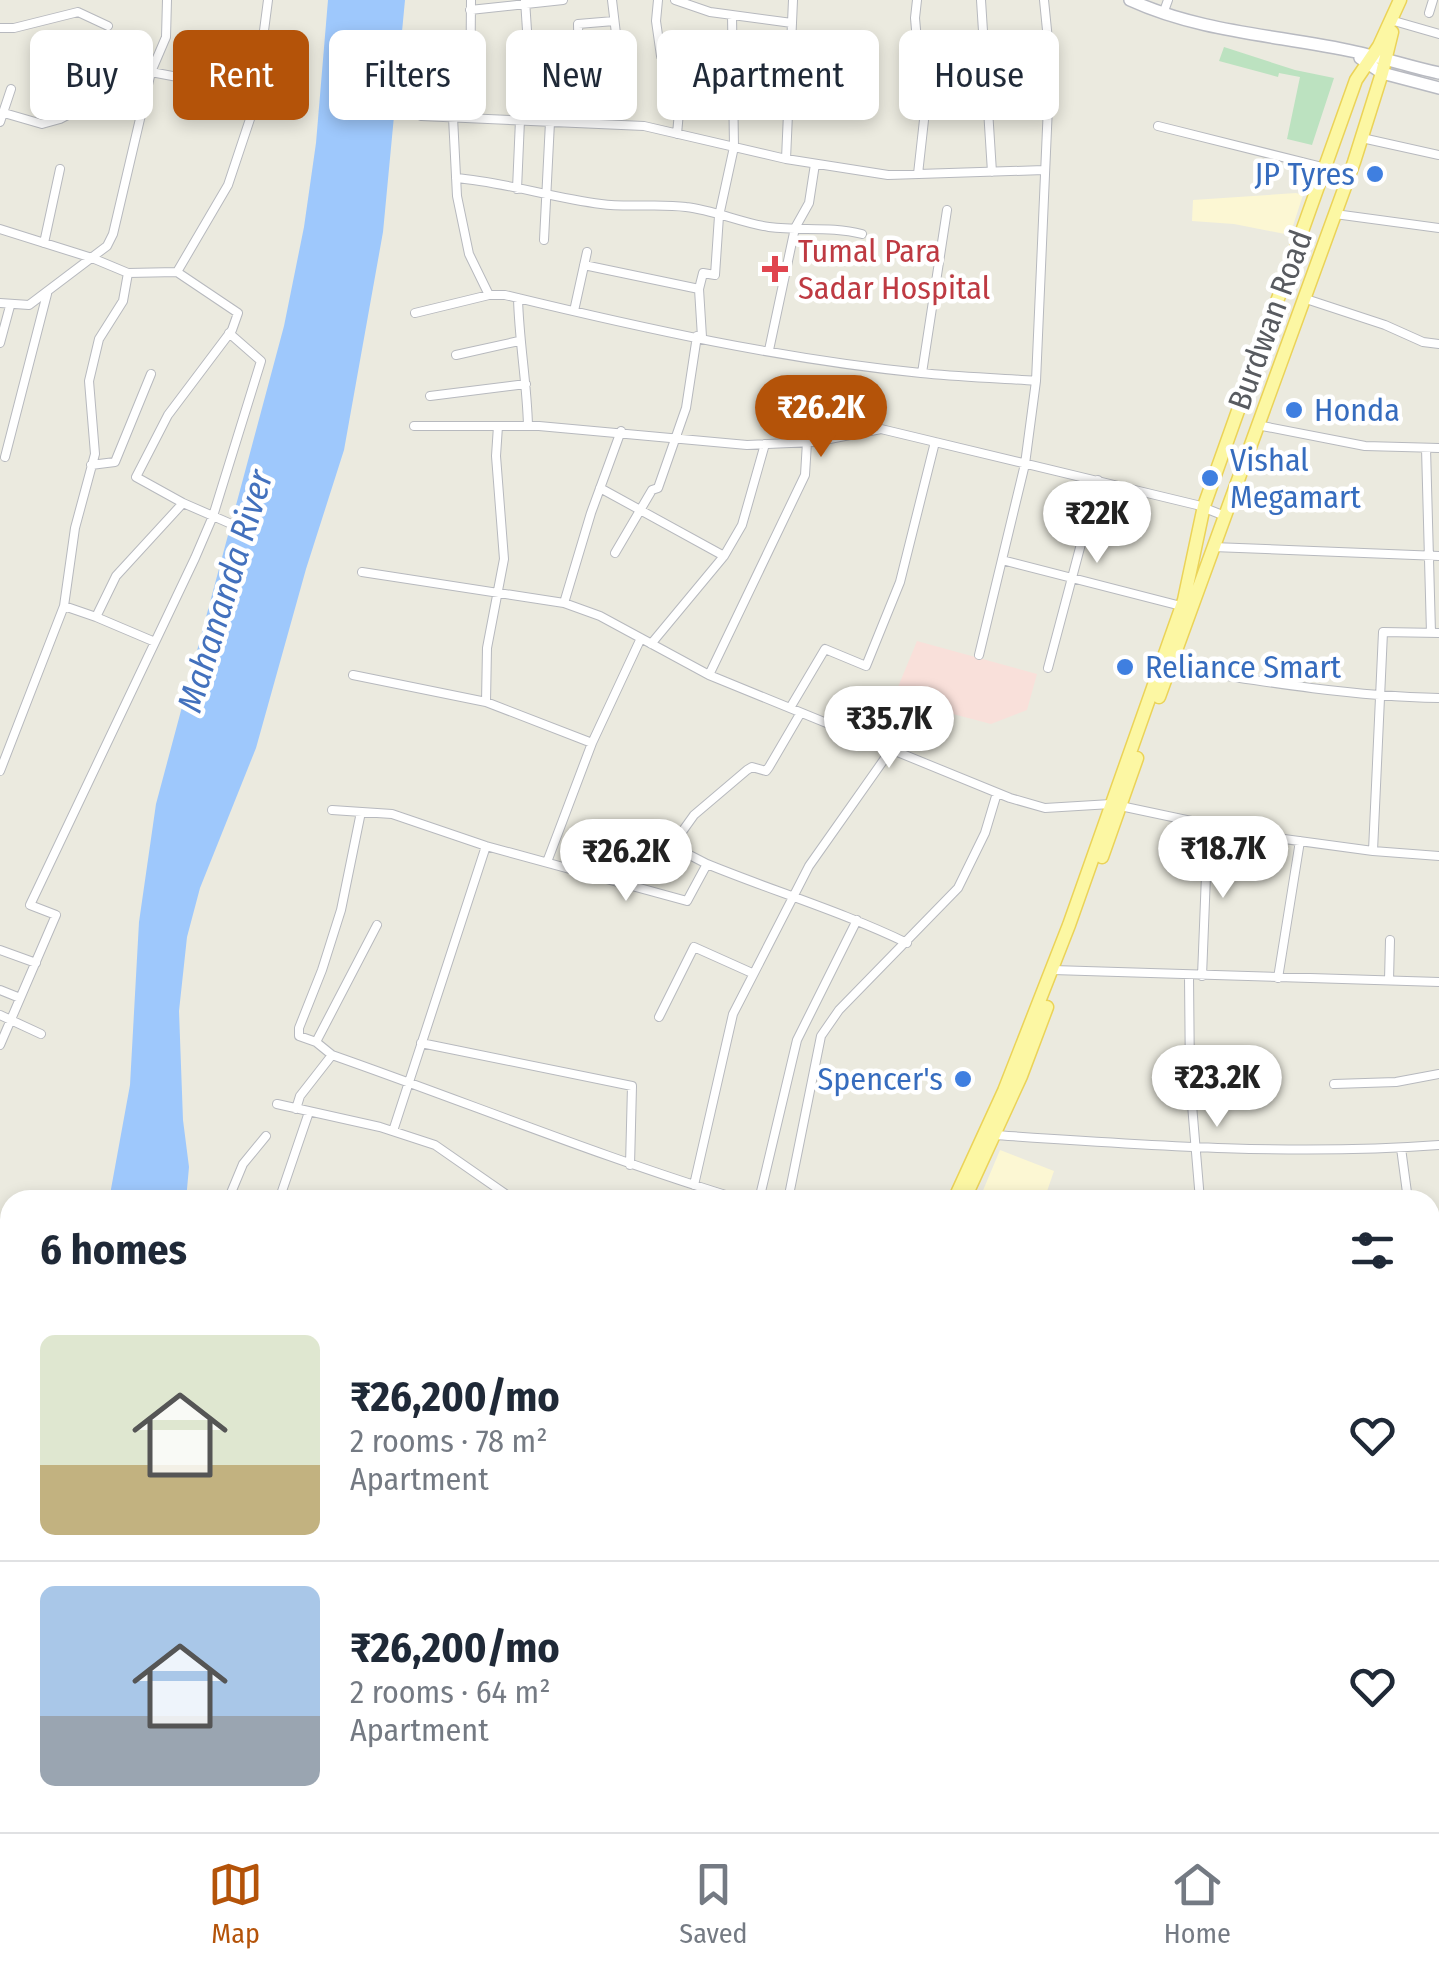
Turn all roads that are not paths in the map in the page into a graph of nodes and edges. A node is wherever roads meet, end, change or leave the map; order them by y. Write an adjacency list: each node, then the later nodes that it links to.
1 (167, 0): 31 (street)
2 (268, 0): 72 (street)
3 (470, 0): 18 (street)
4 (562, 0): 16 (street)
5 (612, 0): 23 (street)
6 (658, 0): 45 (street)
7 (675, 0): 19 (street)
8 (718, 0): 19 (street)
9 (793, 0): 24 (street)
10 (917, 0): 55 (street)
11 (981, 0): 54 (street)
12 (1044, 0): 53 (street)
13 (1130, 0): 21 (street)
14 (1168, 0): 21 (street)
15 (1434, 0): 22 (street)
16 (525, 2): 18 (street); 41 (street)
17 (1395, 7): 29 (street); 30 (main road, Burdwan Road); 32 (main road, Burdwan Road)
18 (470, 10): 27 (street)
19 (715, 12): 20 (street)
20 (732, 14): 24 (street); 47 (street)
21 (1163, 14): 30 (street)
22 (1430, 14)
23 (614, 21): 28 (street); 43 (street)
24 (792, 23): 49 (street)
25 (108, 26): 26 (street)
26 (0, 28)
27 (470, 30)
28 (615, 30)
29 (1439, 34)
30 (1368, 60): 32 (street); 51 (main road, Burdwan Road)
31 (153, 65)
32 (1384, 67): 33 (street); 34 (street); 46 (main road, Burdwan Road)
33 (1439, 73)
34 (1439, 88)
35 (11, 89): 36 (street)
36 (2, 118): 37 (street)
37 (54, 120)
38 (139, 120): 70 (street)
39 (452, 120): 57 (street)
40 (520, 120): 41 (street); 58 (street)
41 (533, 121): 42 (street)
42 (550, 122): 43 (street); 59 (street)
43 (580, 123): 45 (street)
44 (1158, 126): 51 (street)
45 (677, 134): 47 (street)
46 (1362, 138): 48 (street); 56 (main road, Burdwan Road)
47 (734, 147): 49 (street); 62 (street)
48 (1439, 155)
49 (786, 159): 50 (street)
50 (815, 164): 55 (street); 63 (street)
51 (1325, 167): 56 (street); 111 (main road, Burdwan Road)
52 (60, 169): 68 (street)
53 (1044, 170): 54 (street); 91 (street)
54 (992, 172): 55 (street)
55 (918, 174)
56 (1350, 174): 61 (main road, Burdwan Road)
57 (456, 178): 58 (street); 76 (street)
58 (518, 189): 59 (street)
59 (548, 193): 62 (street); 67 (street)
60 (947, 210): 90 (street)
61 (1334, 214): 64 (street); 78 (main road, Burdwan Road)
62 (719, 216): 63 (street); 74 (street)
63 (795, 228): 66 (street); 87 (street)
64 (1439, 228)
65 (0, 229): 68 (street)
66 (862, 234)
67 (544, 240)
68 (44, 243): 70 (street)
69 (587, 252): 71 (street)
70 (92, 258): 73 (street); 75 (street)
71 (584, 265): 74 (street); 80 (street)
72 (177, 272): 73 (street); 82 (street)
73 (128, 273): 107 (street)
74 (699, 289): 83 (street)
75 (47, 294): 79 (street); 105 (street)
76 (489, 295): 77 (street); 81 (street)
77 (518, 298): 80 (street); 84 (street)
78 (1303, 298): 86 (street); 94 (main road, Burdwan Road)
79 (5, 304): 85 (street)
80 (574, 311): 83 (street)
81 (414, 313)
82 (229, 333): 110 (street); 113 (street)
83 (699, 337): 87 (street); 99 (street)
84 (519, 341): 88 (street); 92 (street)
85 (0, 343)
86 (1439, 344)
87 (769, 350): 90 (street)
88 (456, 355)
89 (151, 374): 107 (street)
90 (922, 374): 91 (street)
91 (1036, 382): 106 (street)
92 (526, 384): 93 (street); 97 (street)
93 (430, 396)
94 (1257, 425): 103 (street); 114 (main road, Burdwan Road)
95 (414, 426): 96 (street)
96 (498, 426): 97 (street); 123 (street)
97 (528, 426): 98 (street)
98 (621, 431): 99 (street); 109 (street)
99 (677, 437): 102 (street); 112 (street)
100 (807, 442): 101 (street); 102 (street); 136 (street)
101 (935, 442): 106 (street); 140 (street)
102 (765, 444): 118 (street)
103 (1426, 448): 104 (street); 119 (street)
104 (1439, 448)
105 (5, 456)
106 (1024, 464): 108 (street); 120 (street)
107 (91, 465): 125 (street)
108 (1098, 480): 111 (street); 122 (street)
109 (600, 488): 112 (street); 124 (street)
110 (184, 503): 113 (street); 127 (street)
111 (1204, 506): 114 (street); 126 (main road, Burdwan Road)
112 (640, 510): 117 (street); 118 (street)
113 (213, 516): 115 (street); 130 (street)
114 (1225, 516): 116 (main road, Burdwan Road)
115 (229, 523)
116 (1213, 548): 119 (street); 133 (main road, Burdwan Road)
117 (615, 552)
118 (724, 556): 131 (street)
119 (1434, 556): 128 (street)
120 (1002, 560): 122 (street); 132 (street)
121 (362, 572): 123 (street)
122 (1072, 579): 126 (street); 134 (street)
123 (498, 591): 124 (street); 139 (street)
124 (564, 603): 129 (street)
125 (64, 606): 127 (street); 144 (street)
126 (1182, 606): 133 (main road, Burdwan Road)
127 (96, 617): 130 (street)
128 (1435, 633): 137 (street)
129 (640, 638): 131 (street); 142 (street)
130 (155, 642): 162 (street)
131 (651, 644): 136 (street)
132 (979, 655)
133 (1166, 666): 137 (street); 146 (main road, Burdwan Road)
134 (1048, 668)
135 (353, 675): 139 (street)
136 (709, 675): 140 (street)
137 (1380, 695): 138 (street); 152 (street)
138 (1439, 698)
139 (486, 702): 142 (street)
140 (790, 708): 141 (street)
141 (800, 714): 143 (street); 155 (street)
142 (592, 743): 154 (street)
143 (890, 751): 145 (street); 156 (street)
144 (0, 771)
145 (997, 793): 146 (street); 160 (street)
146 (1116, 805): 149 (street); 163 (main road, Burdwan Road)
147 (332, 810): 148 (street)
148 (361, 812): 151 (street); 176 (street)
149 (1208, 825): 150 (street); 166 (street)
150 (1300, 841): 152 (street); 167 (street)
151 (486, 846): 154 (street); 177 (street)
152 (1373, 852): 153 (street)
153 (1439, 856)
154 (547, 862): 155 (street)
155 (707, 864): 156 (street)
156 (792, 899): 157 (street); 164 (street)
157 (857, 920): 160 (street); 198 (street)
158 (377, 925): 176 (street)
159 (1390, 940): 168 (street)
160 (907, 943): 199 (street)
161 (0, 950): 162 (street)
162 (36, 963): 171 (street)
163 (1056, 971): 165 (street); 187 (main road, Burdwan Road); 200 (main road, Burdwan Road)
164 (752, 973): 173 (street); 193 (street)
165 (1188, 976): 166 (street); 191 (street)
166 (1202, 976): 167 (street)
167 (1278, 978): 168 (street)
168 (1389, 980): 169 (street)
169 (1439, 982)
170 (0, 990): 171 (street)
171 (20, 998): 174 (street)
172 (0, 1015): 174 (street)
173 (659, 1018)
174 (11, 1020): 175 (street); 178 (street)
175 (42, 1034)
176 (316, 1042): 179 (street)
177 (422, 1043): 181 (street); 192 (street)
178 (0, 1045)
179 (332, 1056): 181 (street); 184 (street)
180 (1439, 1074): 182 (street)
181 (409, 1082): 186 (street); 192 (street)
182 (1334, 1084)
183 (277, 1104): 184 (street)
184 (296, 1109): 185 (street)
185 (309, 1112): 186 (street); 195 (street)
186 (393, 1130): 196 (street)
187 (995, 1135): 191 (street); 201 (main road, Burdwan Road)
188 (266, 1136): 194 (street)
189 (1439, 1145): 190 (street)
190 (1401, 1148): 191 (street); 203 (street)
191 (1196, 1149): 202 (street)
192 (630, 1165): 193 (street)
193 (694, 1186): 197 (street)
194 (232, 1190)
195 (282, 1190)
196 (501, 1190)
197 (703, 1190)
198 (760, 1190)
199 (790, 1190)
200 (959, 1190)
201 (969, 1190)
202 (1199, 1190)
203 (1407, 1190)

